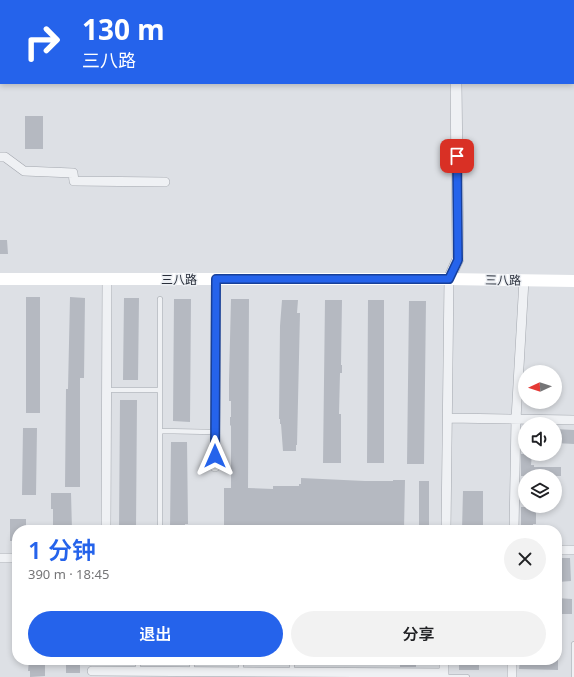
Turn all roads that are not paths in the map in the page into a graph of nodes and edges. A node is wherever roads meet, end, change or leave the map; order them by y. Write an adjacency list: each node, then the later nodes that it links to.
1 (456, 84): 7 (street)
2 (0, 156): 3 (street)
3 (165, 182)
4 (0, 279): 5 (main road, 三八路)
5 (107, 279): 6 (main road, 三八路); 11 (street)
6 (216, 279): 7 (main road, 三八路); 17 (street)
7 (449, 279): 8 (main road, 三八路); 13 (street)
8 (524, 280): 9 (main road, 三八路); 14 (street)
9 (574, 281)
10 (160, 299): 12 (lane)
11 (107, 390): 12 (lane); 19 (street)
12 (160, 390): 16 (lane)
13 (448, 418): 14 (street); 21 (street)
14 (516, 419): 15 (street); 22 (street)
15 (574, 420)
16 (160, 431): 17 (lane); 20 (lane)
17 (216, 432): 18 (street)
18 (215, 467)
19 (106, 525)
20 (160, 525)
21 (446, 525)
22 (514, 525)
23 (562, 550): 24 (street)
24 (574, 550)
25 (0, 558): 26 (street)
26 (12, 558)
27 (574, 644): 46 (lane)
28 (138, 665): 34 (lane)
29 (192, 665): 35 (lane)
30 (292, 665): 36 (lane)
31 (444, 665): 43 (street)
32 (512, 665): 45 (street)
33 (92, 671): 34 (street)
34 (138, 671): 35 (street)
35 (192, 671): 38 (street)
36 (292, 672): 39 (street); 40 (street)
37 (238, 673): 38 (street); 39 (street)
38 (214, 674)
39 (280, 674)
40 (320, 674): 41 (street)
41 (341, 675): 42 (street)
42 (390, 675): 43 (street)
43 (444, 676): 44 (lane)
44 (467, 677)
45 (512, 677)
46 (574, 677)

